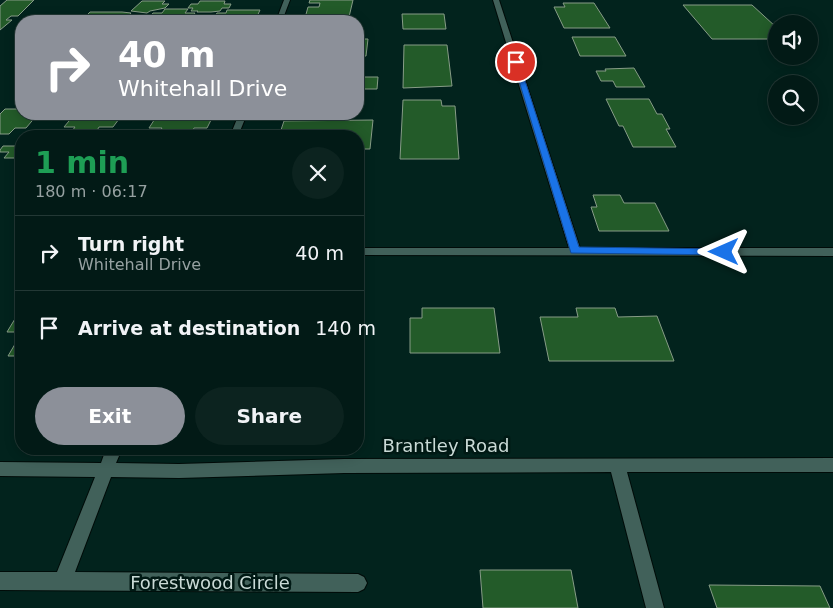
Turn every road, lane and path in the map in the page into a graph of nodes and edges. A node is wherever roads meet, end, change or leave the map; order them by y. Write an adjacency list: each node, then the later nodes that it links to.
1 (287, 0): 3 (street)
2 (496, 0): 4 (street)
3 (281, 15)
4 (574, 251): 5 (street); 6 (street)
5 (364, 252)
6 (833, 252)
7 (112, 455): 11 (street)
8 (617, 465): 9 (street, Brantley Road); 11 (street, Brantley Road); 15 (street)
9 (833, 465)
10 (0, 470): 11 (street, Brantley Road)
11 (105, 472): 13 (street)
12 (0, 581): 13 (street, Forestwood Circle)
13 (63, 581): 14 (street, Forestwood Circle)
14 (358, 584)
15 (655, 608)

